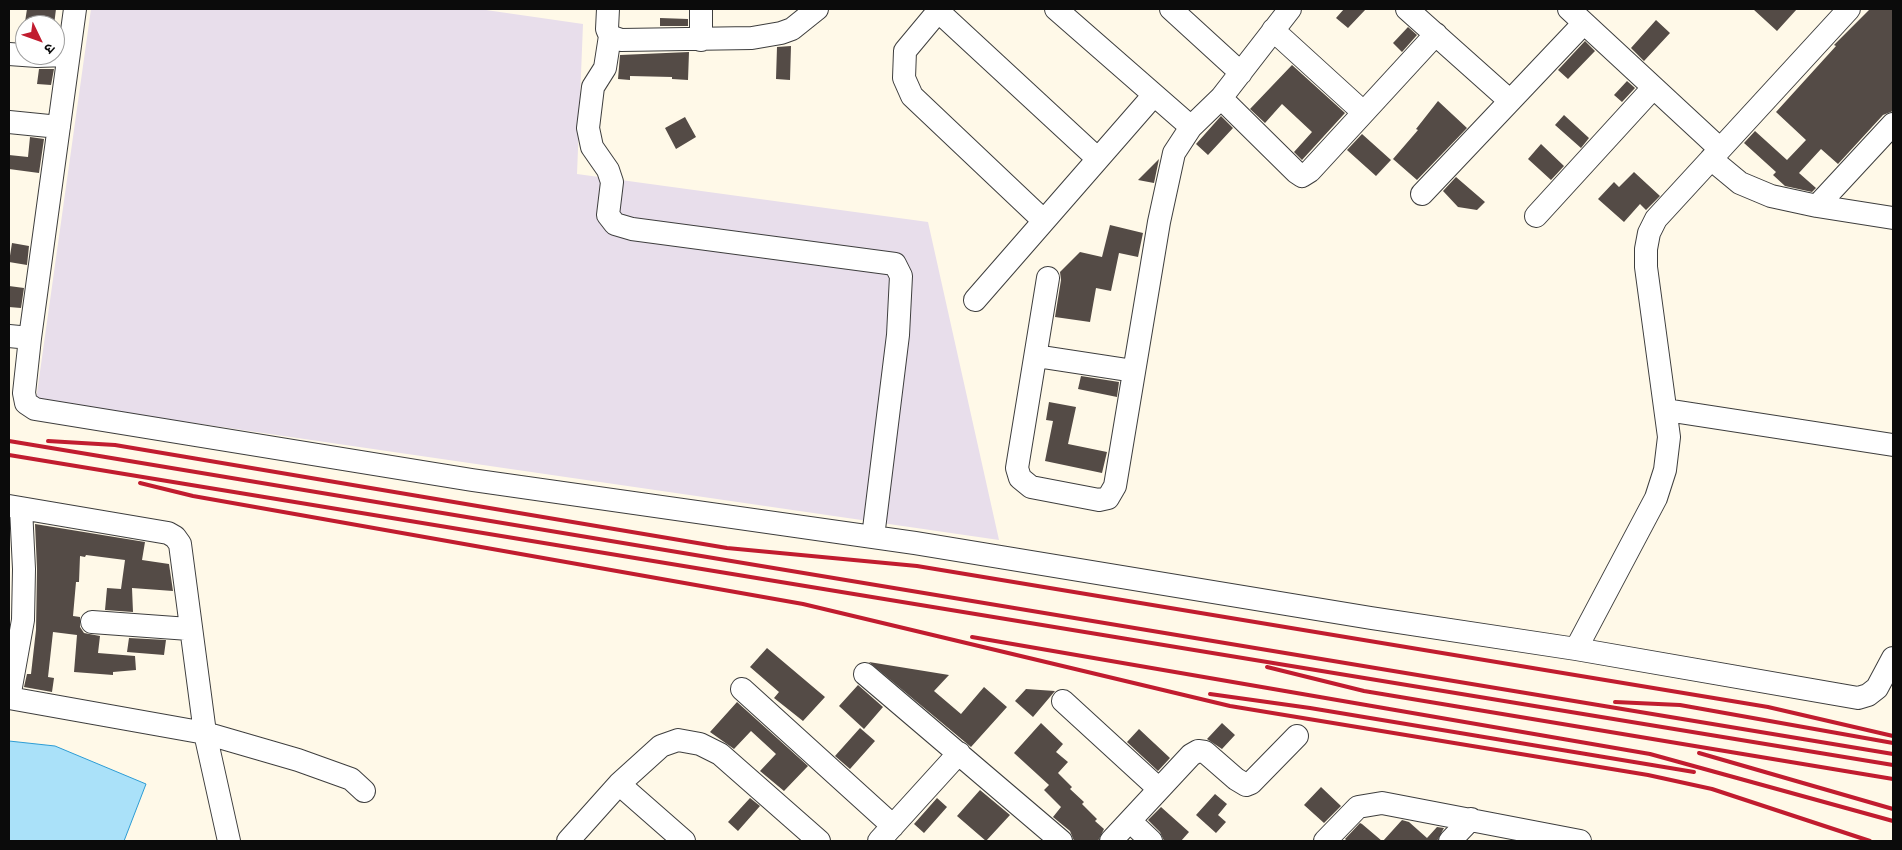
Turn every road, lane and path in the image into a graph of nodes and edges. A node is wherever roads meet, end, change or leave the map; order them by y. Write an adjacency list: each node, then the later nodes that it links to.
1 (75, 9): 17 (street)
2 (608, 9): 14 (street)
3 (701, 9): 15 (street)
4 (817, 9): 15 (street)
5 (1056, 9): 20 (street)
6 (1171, 9): 18 (street)
7 (1290, 9): 12 (street)
8 (1407, 9): 13 (street)
9 (1849, 9): 28 (street)
10 (939, 10): 29 (street); 34 (street)
11 (1577, 16): 19 (street); 22 (street)
12 (1273, 30): 18 (street); 23 (street)
13 (1436, 34): 22 (street); 23 (street)
14 (610, 36): 15 (street); 43 (street)
15 (701, 40)
16 (9, 54): 17 (street)
17 (68, 55): 26 (street)
18 (1241, 73): 21 (street)
19 (1653, 88): 28 (street); 32 (street)
20 (1153, 96): 27 (street); 29 (street)
21 (1221, 98): 23 (street); 27 (street)
22 (1510, 100): 30 (street)
23 (1363, 112)
24 (9, 122): 26 (street)
25 (1893, 124): 31 (street)
26 (59, 127): 37 (street)
27 (1190, 127): 39 (street)
28 (1715, 154): 31 (street); 40 (street)
29 (1098, 159): 34 (street)
30 (1422, 194)
31 (1817, 206): 33 (street)
32 (1536, 216)
33 (1893, 218)
34 (1044, 220): 36 (street)
35 (1048, 278): 38 (street)
36 (975, 300)
37 (19, 337): 43 (street)
38 (1036, 356): 39 (street); 39 (street)
39 (1134, 371)
40 (1666, 410): 41 (street); 46 (street)
41 (1893, 445)
42 (15, 507): 45 (street); 50 (street)
43 (873, 537): 46 (street)
44 (92, 622): 45 (street)
45 (189, 629): 52 (street)
46 (1576, 649): 47 (street)
47 (1893, 658)
48 (865, 674): 54 (street)
49 (742, 689): 60 (street)
50 (9, 698): 52 (street)
51 (1063, 701): 56 (street)
52 (205, 733): 57 (street); 61 (street)
53 (1297, 736): 56 (street)
54 (959, 754): 60 (street); 65 (street)
55 (619, 784): 62 (street); 63 (street); 64 (street)
56 (1159, 789): 59 (street)
57 (364, 791)
58 (1471, 819): 68 (street); 69 (street); 70 (street)
59 (1130, 821): 66 (street); 67 (street)
60 (886, 834)
61 (229, 841)
62 (568, 841)
63 (684, 841)
64 (820, 841)
65 (1061, 841)
66 (1111, 841)
67 (1151, 841)
68 (1325, 841)
69 (1450, 841)
70 (1580, 841)

